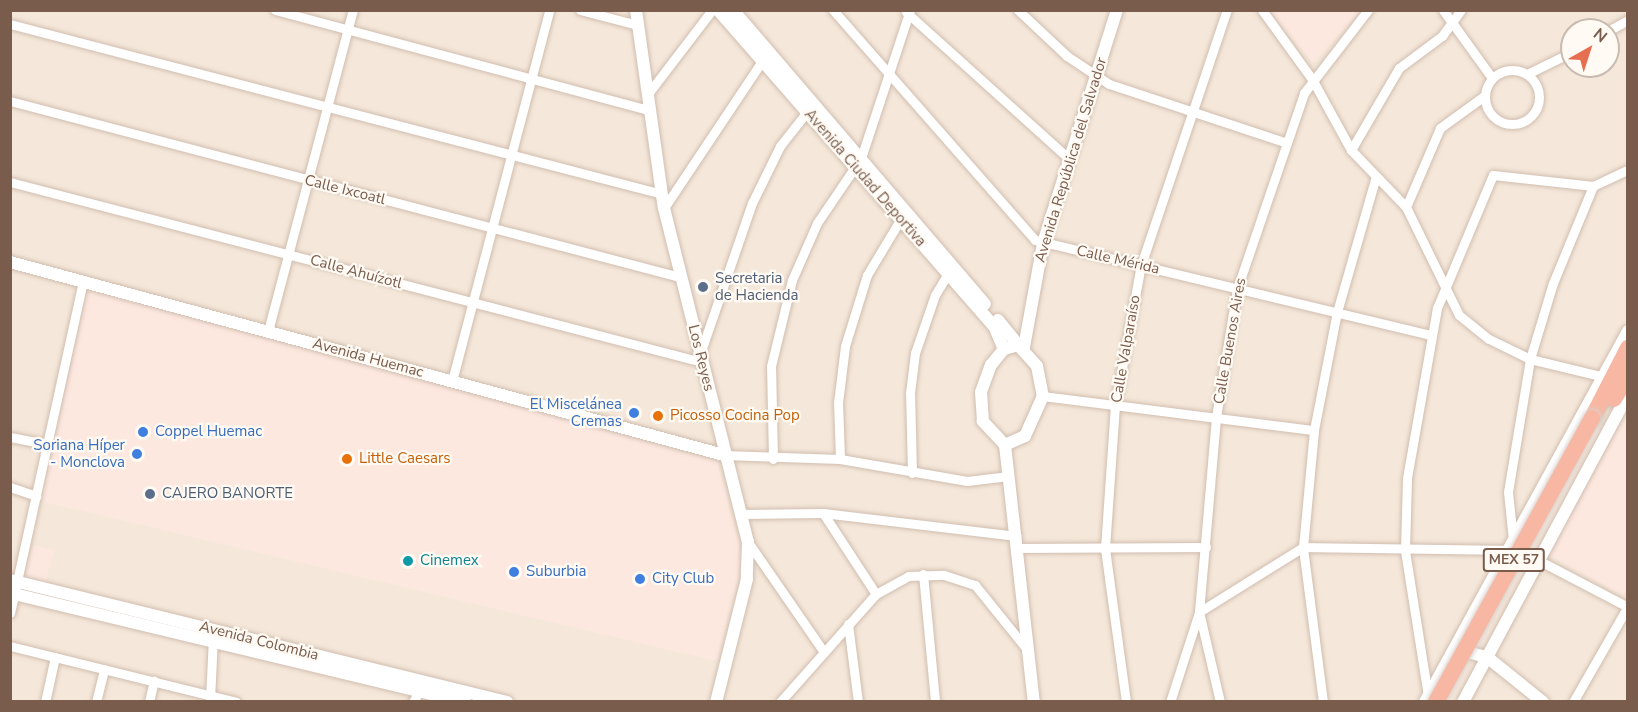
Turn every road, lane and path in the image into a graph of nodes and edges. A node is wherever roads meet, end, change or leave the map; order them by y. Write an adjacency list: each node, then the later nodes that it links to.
1 (275, 10): 23 (street)
2 (353, 10): 23 (street)
3 (549, 10): 31 (street)
4 (580, 10): 22 (street)
5 (636, 10): 22 (street, Los Reyes)
6 (712, 10): 32 (street)
7 (718, 10): 24 (street, Avenida Ciudad Deportiva)
8 (733, 10): 24 (street, Avenida Ciudad Deportiva)
9 (833, 10): 26 (street, Calle Mérida)
10 (1018, 10): 28 (street)
11 (1117, 10): 28 (street, Avenida República del Salvador)
12 (1227, 10): 38 (street, Calle Valparaíso)
13 (1262, 10): 30 (street)
14 (1368, 10): 30 (street, Calle Buenos Aires)
15 (1443, 10): 21 (street)
16 (1461, 10): 21 (street)
17 (1624, 10): 19 (street)
18 (908, 12): 26 (street); 42 (street)
19 (1628, 19)
20 (10, 24): 35 (street)
21 (1452, 25): 29 (street); 40 (street)
22 (638, 26): 32 (street, Los Reyes)
23 (348, 29): 31 (street); 35 (street)
24 (765, 57): 36 (street, Avenida Ciudad Deportiva); 51 (street)
25 (1560, 58): 27 (street)
26 (889, 75): 43 (street); 54 (street, Calle Mérida)
27 (1527, 75): 29 (street); 33 (street)
28 (1095, 77): 38 (street); 42 (street, Avenida República del Salvador)
29 (1492, 78): 33 (street)
30 (1312, 79): 39 (street, Calle Buenos Aires); 40 (street)
31 (531, 80): 37 (street); 41 (street)
32 (648, 95): 37 (street, Los Reyes)
33 (1484, 96): 50 (street)
34 (10, 101): 46 (street, Calle Ixcoatl)
35 (327, 106): 41 (street); 46 (street)
36 (810, 108): 43 (street, Avenida Ciudad Deportiva); 71 (street)
37 (650, 110): 49 (street, Los Reyes)
38 (1189, 112): 39 (street); 57 (street, Calle Valparaíso)
39 (1284, 142): 61 (street, Calle Buenos Aires)
40 (1351, 150): 45 (street)
41 (512, 155): 49 (street); 53 (street)
42 (1068, 158): 54 (street, Avenida República del Salvador)
43 (858, 163): 52 (street, Avenida Ciudad Deportiva); 86 (street)
44 (1628, 170): 48 (street)
45 (1376, 176): 50 (street); 64 (street)
46 (308, 181): 53 (street, Calle Ixcoatl); 55 (street)
47 (10, 182): 55 (street, Calle Ahuízotl)
48 (1593, 186): 62 (street); 72 (street)
49 (662, 194): 51 (street, Los Reyes)
50 (1406, 207): 62 (street)
51 (664, 208): 59 (street, Los Reyes)
52 (903, 214): 58 (street, Avenida Ciudad Deportiva); 87 (street)
53 (493, 228): 59 (street, Calle Ixcoatl); 63 (street)
54 (1043, 243): 57 (street, Calle Mérida); 68 (street, Avenida República del Salvador)
55 (288, 254): 63 (street, Calle Ahuízotl); 65 (street)
56 (10, 262): 60 (street, Avenida Huemac)
57 (1141, 265): 61 (street, Calle Mérida); 78 (street, Calle Valparaíso)
58 (951, 269): 68 (street, Avenida Ciudad Deportiva); 70 (street, Avenida Ciudad Deportiva); 88 (street)
59 (680, 277): 71 (street, Los Reyes)
60 (83, 282): 65 (street, Avenida Huemac); 83 (street)
61 (1237, 289): 64 (street, Calle Mérida); 79 (street, Calle Buenos Aires)
62 (1444, 290): 67 (street); 72 (street)
63 (473, 303): 71 (street, Calle Ahuízotl); 75 (street)
64 (1337, 312): 67 (street, Calle Mérida); 81 (street)
65 (268, 331): 75 (street, Avenida Huemac)
66 (1628, 331): 73 (street)
67 (1430, 335): 100 (street)
68 (1021, 346): 70 (street); 77 (street)
69 (1628, 348): 80 (highway, MEX 57)
70 (1004, 349): 84 (street)
71 (701, 358): 85 (street, Los Reyes)
72 (1530, 359): 73 (street); 96 (street)
73 (1601, 376): 96 (street)
74 (1628, 376): 80 (highway, MEX 57)
75 (453, 381): 85 (street, Avenida Huemac)
76 (1628, 394): 101 (street)
77 (1043, 396): 78 (street); 84 (street)
78 (1115, 406): 79 (street); 99 (street, Calle Valparaíso)
79 (1216, 417): 81 (street); 97 (street, Calle Buenos Aires)
80 (1596, 421): 123 (highway, MEX 57, bridge); 139 (highway, MEX 57)
81 (1314, 430): 98 (street)
82 (10, 437): 83 (street)
83 (47, 444): 91 (street)
84 (1005, 446): 89 (street)
85 (724, 455): 86 (street); 93 (street, Los Reyes)
86 (772, 459): 87 (street)
87 (840, 459): 88 (street)
88 (912, 473): 89 (street)
89 (1009, 476): 95 (street)
90 (10, 488): 91 (street)
91 (36, 496): 105 (street)
92 (823, 513): 93 (street); 95 (street); 106 (street)
93 (740, 514): 94 (street, Los Reyes)
94 (748, 542): 114 (street); 130 (street, Los Reyes)
95 (1017, 542): 99 (street); 113 (street)
96 (1510, 545): 100 (street); 102 (street)
97 (1206, 547): 99 (street); 108 (street, Calle Buenos Aires)
98 (1303, 547): 100 (street); 108 (street); 138 (street)
99 (1106, 548): 135 (street, Calle Valparaíso)
100 (1405, 550): 123 (street)
101 (1538, 560): 104 (street); 107 (street)
102 (1497, 570): 104 (street); 115 (street)
103 (923, 574): 106 (street); 113 (street); 133 (street)
104 (1528, 580): 117 (street)
105 (13, 587): 109 (street); 111 (street, Avenida Colombia)
106 (876, 594): 110 (street)
107 (1627, 607): 142 (street)
108 (1199, 612): 136 (street); 137 (street, Calle Buenos Aires)
109 (10, 613)
110 (849, 624): 114 (street); 132 (street)
111 (213, 636): 120 (street, Avenida Colombia); 122 (street)
112 (10, 646): 116 (street)
113 (1025, 647): 134 (street)
114 (824, 652): 131 (street)
115 (1450, 652): 117 (street); 123 (street)
116 (55, 657): 118 (street); 124 (street)
117 (1487, 657): 140 (street); 141 (street)
118 (104, 669): 119 (street); 125 (street)
119 (154, 681): 122 (street); 126 (street)
120 (419, 691): 121 (street, Avenida Colombia)
121 (432, 693): 128 (street, Avenida Colombia); 129 (street, Avenida Colombia)
122 (210, 698): 127 (street)
123 (1430, 700)
124 (45, 702)
125 (96, 702)
126 (149, 702)
127 (236, 702)
128 (465, 702)
129 (507, 702)
130 (716, 702)
131 (780, 702)
132 (858, 702)
133 (935, 702)
134 (1034, 702)
135 (1126, 702)
136 (1170, 702)
137 (1220, 702)
138 (1323, 702)
139 (1449, 702)
140 (1463, 702)
141 (1543, 702)
142 (1573, 702)

